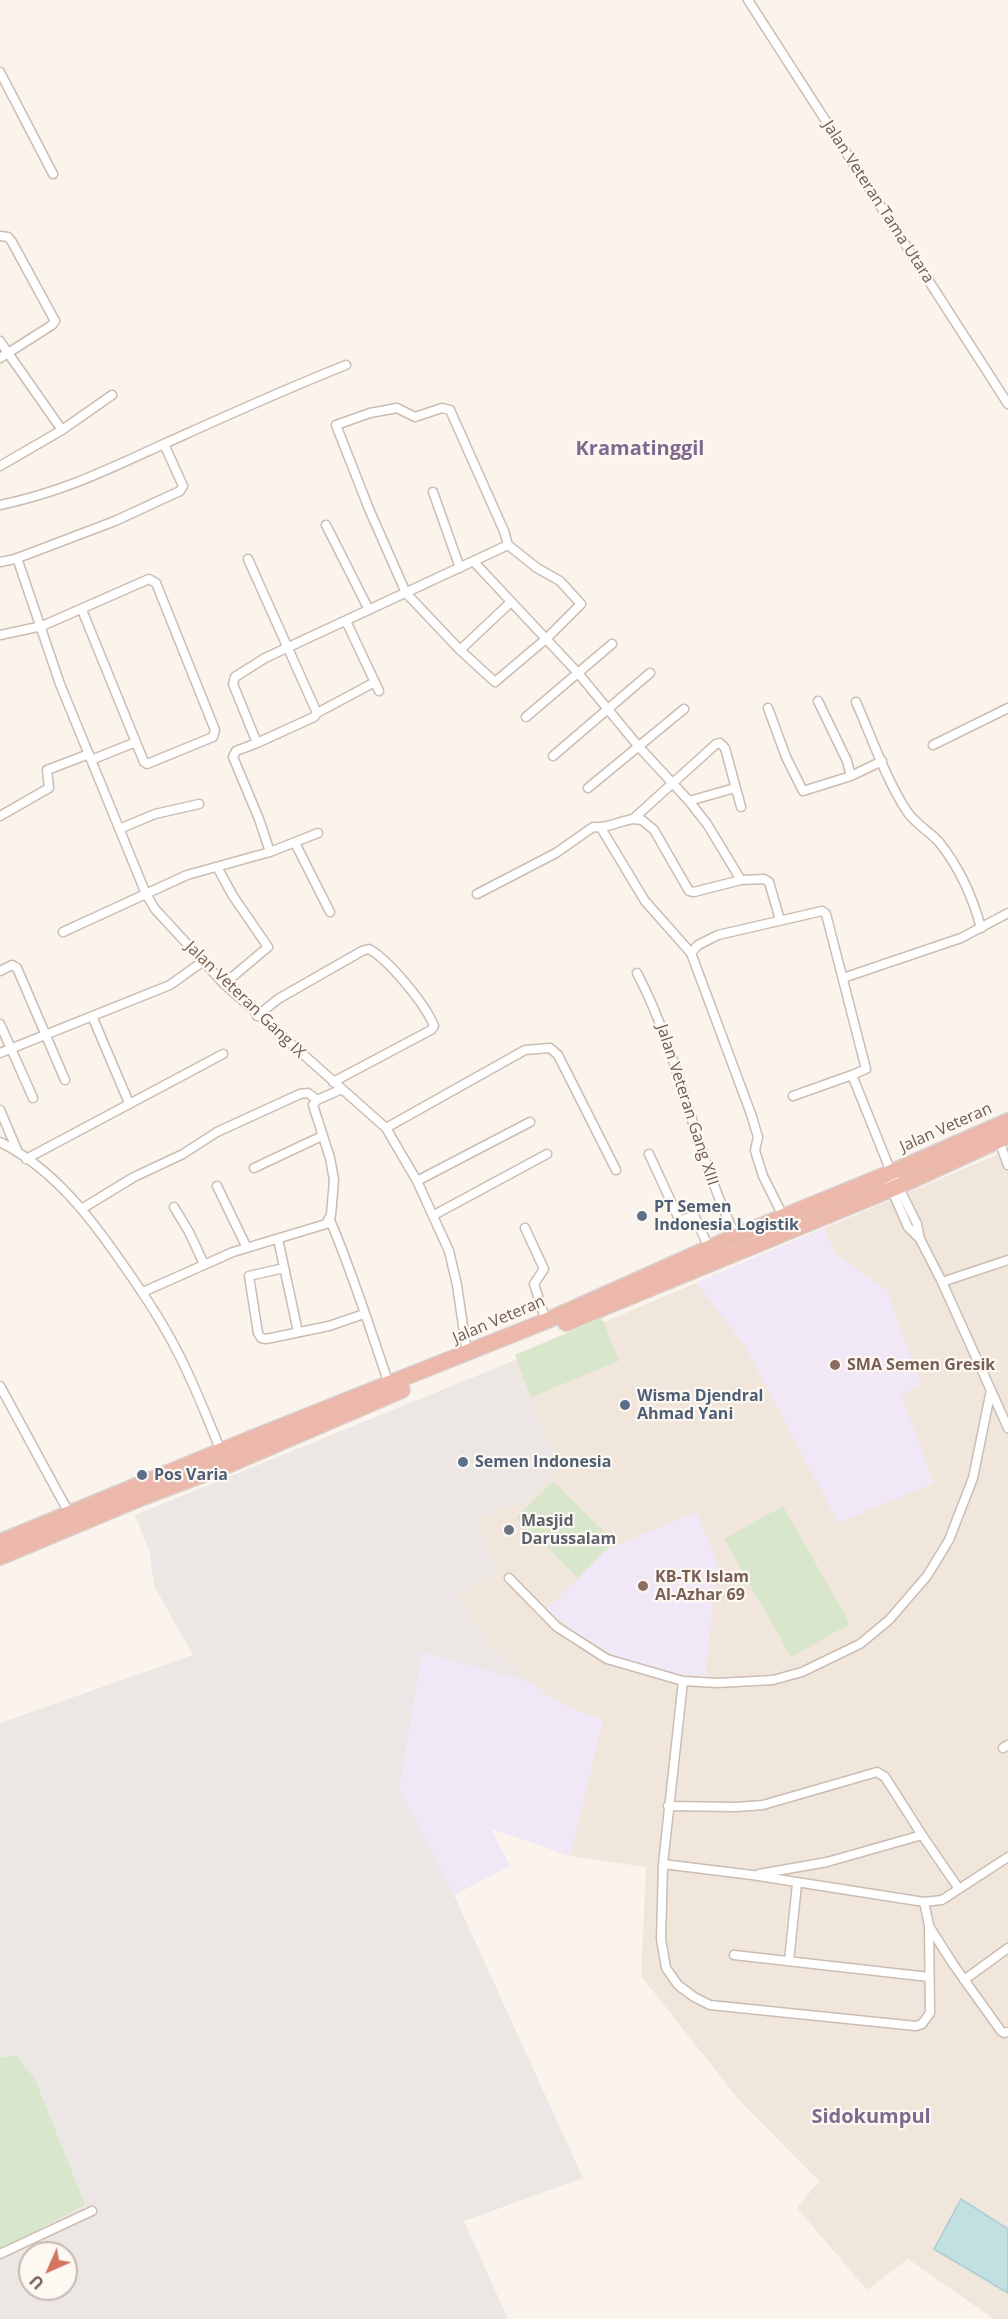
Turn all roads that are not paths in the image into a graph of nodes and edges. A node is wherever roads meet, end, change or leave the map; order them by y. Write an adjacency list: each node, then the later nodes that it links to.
1 (748, 0): 9 (street, Jalan Veteran Tama Utara)
2 (0, 72): 3 (street)
3 (53, 174)
4 (0, 236): 6 (street)
5 (0, 341): 6 (street)
6 (4, 356): 10 (street)
7 (346, 365): 11 (street)
8 (112, 395): 10 (street)
9 (1008, 404)
10 (62, 430): 12 (street)
11 (164, 444): 14 (street); 17 (street)
12 (0, 466)
13 (433, 492): 21 (street)
14 (0, 505)
15 (326, 525): 25 (street)
16 (508, 545): 20 (street); 22 (street); 29 (street)
17 (17, 558): 19 (street); 27 (street, Jalan Veteran Gang IX)
18 (248, 559): 31 (street)
19 (0, 562)
20 (474, 562): 21 (street); 23 (street)
21 (460, 568): 22 (street)
22 (406, 593): 25 (street); 32 (street)
23 (511, 602): 29 (street); 32 (street)
24 (82, 609): 27 (street); 45 (street); 45 (street)
25 (369, 610): 26 (street)
26 (346, 621): 31 (street); 35 (street)
27 (42, 626): 28 (street); 50 (street, Jalan Veteran Gang IX)
28 (0, 635)
29 (547, 638): 32 (street); 33 (street)
30 (612, 644): 33 (street)
31 (289, 648): 43 (street); 46 (street)
32 (460, 650)
33 (578, 673): 42 (street); 44 (street)
34 (650, 673): 42 (street)
35 (375, 682): 36 (street); 43 (street)
36 (379, 691)
37 (818, 701): 52 (street)
38 (856, 702): 51 (street)
39 (768, 708): 52 (street)
40 (1008, 708): 47 (street)
41 (684, 709): 48 (street)
42 (608, 710): 48 (street); 49 (street)
43 (317, 713): 46 (street)
44 (526, 717)
45 (136, 742): 50 (street)
46 (257, 743): 65 (street)
47 (933, 745)
48 (639, 747): 53 (street); 54 (street)
49 (553, 756)
50 (90, 757): 59 (street); 62 (street, Jalan Veteran Gang IX)
51 (882, 761): 52 (street); 73 (street)
52 (851, 776)
53 (674, 783): 55 (street); 56 (street); 60 (street)
54 (588, 788)
55 (735, 788): 56 (street); 58 (street)
56 (689, 801): 67 (street)
57 (199, 804): 62 (street)
58 (741, 807)
59 (0, 816)
60 (633, 819): 61 (street); 67 (street)
61 (601, 828): 69 (street); 75 (street)
62 (119, 829): 68 (street, Jalan Veteran Gang IX)
63 (318, 833): 64 (street)
64 (295, 843): 65 (street); 70 (street)
65 (270, 852): 66 (street)
66 (217, 867): 68 (street); 80 (street)
67 (741, 880): 72 (street)
68 (146, 894): 74 (street); 76 (street, Jalan Veteran Gang IX)
69 (477, 894)
70 (330, 912)
71 (1008, 913): 73 (street)
72 (780, 920): 75 (street); 79 (street)
73 (981, 928): 79 (street)
74 (63, 932)
75 (691, 953): 116 (street)
76 (202, 962): 80 (street, Jalan Veteran Gang IX); 81 (street)
77 (0, 971): 84 (street)
78 (637, 973): 119 (street, Jalan Veteran Gang XIII)
79 (843, 978): 88 (street)
80 (224, 984): 82 (street, Jalan Veteran Gang IX)
81 (92, 1016): 84 (street); 95 (street)
82 (258, 1016): 90 (street, Jalan Veteran Gang IX); 90 (street)
83 (0, 1024): 85 (street)
84 (45, 1035): 85 (street); 89 (street)
85 (11, 1049): 86 (street); 93 (street)
86 (0, 1053)
87 (223, 1054): 95 (street)
88 (852, 1075): 92 (street); 110 (street)
89 (65, 1080)
90 (333, 1082): 91 (street, Jalan Veteran Gang IX)
91 (342, 1089): 94 (street); 99 (street, Jalan Veteran Gang IX)
92 (793, 1096)
93 (33, 1098)
94 (317, 1100): 100 (street); 114 (street)
95 (129, 1103): 106 (street)
96 (0, 1110): 103 (street)
97 (1008, 1121): 110 (highway, Jalan Veteran)
98 (530, 1122): 111 (street)
99 (386, 1128): 109 (street); 111 (street, Jalan Veteran Gang IX)
100 (322, 1136): 108 (street); 117 (street)
101 (1003, 1138): 107 (street); 110 (highway, Jalan Veteran)
102 (0, 1142): 103 (street)
103 (16, 1150): 106 (street)
104 (649, 1154): 122 (street)
105 (547, 1155): 115 (street)
106 (26, 1159): 114 (street)
107 (1008, 1165)
108 (254, 1168)
109 (616, 1170)
110 (891, 1180): 116 (highway, Jalan Veteran); 126 (street); 137 (highway, Jalan Veteran)
111 (417, 1181): 115 (street, Jalan Veteran Gang IX)
112 (217, 1186): 121 (street)
113 (174, 1207): 124 (street)
114 (82, 1208): 127 (street)
115 (434, 1215): 131 (street, Jalan Veteran Gang IX)
116 (784, 1218): 119 (highway, Jalan Veteran)
117 (330, 1221): 120 (street); 128 (street)
118 (525, 1228): 129 (street)
119 (736, 1236): 122 (highway, Jalan Veteran)
120 (278, 1239): 121 (street); 125 (street)
121 (248, 1248): 124 (street)
122 (709, 1248): 129 (highway, Jalan Veteran)
123 (1008, 1260): 126 (street)
124 (204, 1264): 127 (street)
125 (284, 1268): 130 (street); 130 (street)
126 (942, 1282): 134 (street)
127 (143, 1292): 136 (street)
128 (364, 1314): 130 (street); 132 (street)
129 (546, 1321): 131 (highway, Jalan Veteran)
130 (298, 1332)
131 (467, 1353): 132 (highway, Jalan Veteran)
132 (389, 1384): 136 (highway, Jalan Veteran)
133 (0, 1386): 139 (street)
134 (991, 1390): 135 (street); 143 (street)
135 (1008, 1428)
136 (221, 1451): 137 (highway, Jalan Veteran)
137 (198, 1469): 138 (highway, Jalan Veteran)
138 (141, 1491): 139 (highway, Jalan Veteran); 141 (highway, Jalan Veteran)
139 (69, 1513): 140 (highway, Jalan Veteran)
140 (0, 1542)
141 (0, 1557)
142 (509, 1578): 143 (street)
143 (683, 1681): 144 (street)
144 (668, 1806): 145 (street); 147 (street)
145 (922, 1835): 148 (street); 150 (street)
146 (1008, 1857): 150 (street)
147 (663, 1864): 148 (street); 156 (street)
148 (752, 1875): 149 (street)
149 (797, 1884): 151 (street); 155 (street)
150 (959, 1889): 151 (street)
151 (924, 1902): 152 (street)
152 (929, 1925): 156 (street); 157 (street)
153 (1008, 1947): 157 (street)
154 (734, 1955): 155 (street)
155 (789, 1961): 156 (street)
156 (929, 1977)
157 (964, 1980): 158 (street)
158 (1008, 2032)
159 (92, 2211): 160 (street)
160 (0, 2254)

